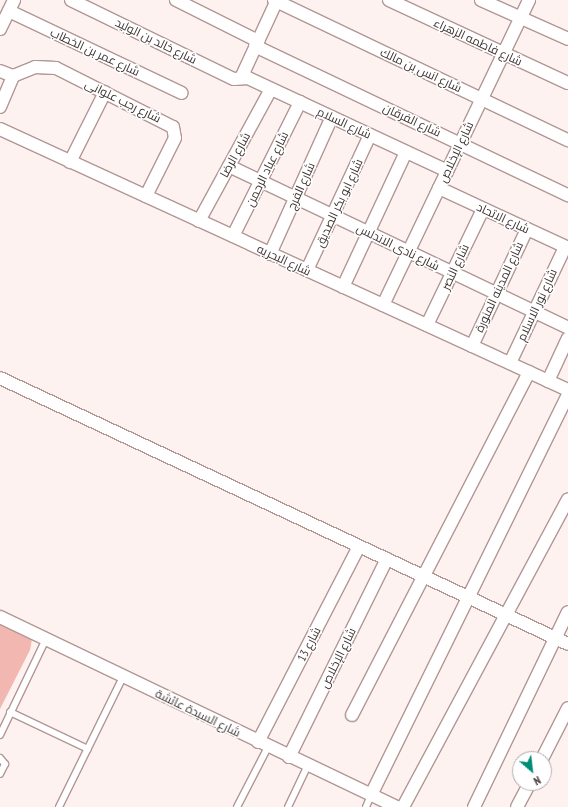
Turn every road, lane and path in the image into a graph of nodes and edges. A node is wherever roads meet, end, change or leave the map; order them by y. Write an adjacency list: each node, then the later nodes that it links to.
1 (71, 0): 15 (street, شارع خالد بن الوليد)
2 (176, 0): 11 (street, شارع الفرقان)
3 (276, 0): 11 (street); 20 (street, شارع انس بن مالك)
4 (389, 0): 12 (street, شارع فاطمه الزهراء)
5 (481, 0): 8 (street)
6 (529, 0): 8 (street, شارع الإخلاص)
7 (11, 5): 9 (street); 19 (street, شارع عمر بن الخطاب)
8 (520, 18): 10 (street); 12 (street, شارع الإخلاص)
9 (0, 29)
10 (568, 39)
11 (257, 43): 15 (street); 27 (street, شارع الفرقان)
12 (503, 53): 16 (street, شارع فاطمه الزهراء); 20 (street, شارع الإخلاص)
13 (0, 71): 14 (street)
14 (13, 76): 18 (street, شارع رجب علوانى); 22 (street)
15 (241, 78): 17 (street, شارع السلام)
16 (568, 83)
17 (271, 89): 21 (street, شارع السلام); 30 (street, شارع الرضا)
18 (105, 92): 29 (street); 35 (street, شارع رجب علوانى)
19 (182, 93)
20 (481, 99): 26 (street, شارع انس بن مالك); 27 (street, شارع الإخلاص)
21 (300, 102): 23 (street, شارع السلام); 32 (street, شارع عباد الرحمن)
22 (0, 107)
23 (332, 118): 25 (street, شارع السلام); 36 (street, شارع الفرج)
24 (0, 129): 29 (street, شارع البحريه)
25 (370, 135): 28 (street, شارع السلام); 38 (street, شارع ابو بكر الصديق)
26 (568, 140)
27 (460, 143): 31 (street, شارع الإخلاص); 34 (street, شارع الفرقان)
28 (406, 152): 31 (street, شارع السلام); 41 (street)
29 (70, 162): 35 (street, شارع البحريه)
30 (229, 166): 32 (street, شارع نادى الاندلس); 39 (street, شارع الرضا)
31 (447, 171): 33 (street, شارع الإخلاص)
32 (261, 181): 36 (street, شارع نادى الاندلس); 42 (street, شارع عباد الرحمن)
33 (439, 188): 37 (street, شارع الاتحاد); 44 (street, شارع الإخلاص)
34 (568, 195)
35 (146, 196): 39 (street, شارع البحريه)
36 (296, 198): 38 (street, شارع نادى الاندلس); 45 (street, شارع الفرج)
37 (483, 209): 40 (street, شارع الاتحاد); 47 (street, شارع النصر)
38 (333, 216): 41 (street, شارع نادى الاندلس); 46 (street, شارع ابو بكر الصديق)
39 (199, 221): 42 (street, شارع البحريه)
40 (527, 229): 43 (street, شارع الاتحاد); 49 (street, شارع المدينه المنورة)
41 (368, 233): 44 (street, شارع نادى الاندلس); 48 (street)
42 (233, 236): 45 (street, شارع البحريه)
43 (566, 247): 51 (street, شارع نور الاسلام)
44 (408, 252): 47 (street, شارع نادى الاندلس); 50 (street, شارع الإخلاص)
45 (270, 254): 46 (street, شارع البحريه)
46 (307, 270): 48 (street, شارع البحريه)
47 (452, 273): 49 (street, شارع نادى الاندلس); 52 (street, شارع النصر)
48 (343, 287): 50 (street, شارع البحريه)
49 (496, 294): 51 (street, شارع نادى الاندلس); 55 (street, شارع المدينه المنورة)
50 (383, 305): 52 (street, شارع البحريه)
51 (534, 312): 53 (street, شارع نادى الاندلس); 56 (street, شارع نور الاسلام)
52 (427, 325): 55 (street, شارع البحريه)
53 (568, 328)
54 (568, 338): 59 (street)
55 (472, 346): 56 (street, شارع البحريه)
56 (510, 363): 57 (street, شارع البحريه)
57 (529, 372): 59 (street, شارع البحريه); 65 (street)
58 (0, 378): 63 (street)
59 (548, 381): 60 (street, شارع البحريه)
60 (568, 390)
61 (568, 395): 66 (street)
62 (568, 499): 68 (street)
63 (359, 546): 64 (street); 78 (street, شارع 13)
64 (387, 559): 65 (street); 81 (street, شارع الإخلاص)
65 (425, 577): 66 (street); 76 (street)
66 (468, 596): 68 (street); 86 (street)
67 (568, 612): 70 (street)
68 (508, 616): 70 (street); 92 (street)
69 (0, 617): 71 (street, شارع السيدة عائشة)
70 (555, 638): 72 (street); 93 (street)
71 (46, 639): 73 (street, شارع السيدة عائشة); 75 (lane)
72 (568, 644)
73 (123, 677): 78 (street, شارع السيدة عائشة); 79 (lane)
74 (568, 708): 80 (street)
75 (10, 712): 77 (lane); 79 (lane)
76 (352, 715)
77 (0, 735)
78 (263, 744): 81 (street, شارع السيدة عائشة); 88 (lane)
79 (88, 749): 87 (lane)
80 (546, 751)
81 (289, 757): 83 (street, شارع السيدة عائشة)
82 (0, 758): 84 (lane)
83 (308, 765): 86 (street, شارع السيدة عائشة); 89 (lane)
84 (0, 774)
85 (526, 791): 94 (street)
86 (371, 795): 90 (lane); 91 (street, شارع السيدة عائشة)
87 (60, 807)
88 (237, 807)
89 (288, 807)
90 (366, 807)
91 (397, 807)
92 (403, 807)
93 (474, 807)
94 (517, 807)

